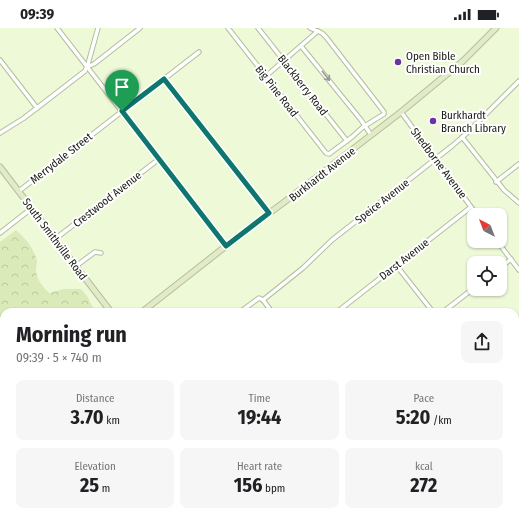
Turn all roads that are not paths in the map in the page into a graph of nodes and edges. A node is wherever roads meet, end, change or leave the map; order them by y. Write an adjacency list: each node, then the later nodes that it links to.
1 (57, 28): 13 (street)
2 (98, 28): 13 (street)
3 (140, 28): 13 (street)
4 (228, 28): 14 (street, Big Pine Road)
5 (258, 28): 12 (street, Blackberry Road)
6 (310, 28): 8 (street)
7 (496, 28): 19 (street, Burkhardt Avenue)
8 (318, 31): 9 (street); 20 (street)
9 (301, 46): 12 (street); 20 (street, one-way to 20)
10 (199, 52): 15 (street, Merrydale Street)
11 (0, 60): 17 (street)
12 (284, 61): 14 (street); 24 (street, Blackberry Road)
13 (87, 67): 17 (street); 18 (street)
14 (266, 76): 24 (street, Big Pine Road)
15 (164, 79): 18 (street, Merrydale Street); 34 (street)
16 (519, 81): 23 (street, Speice Avenue)
17 (37, 108): 21 (street)
18 (122, 111): 25 (street); 30 (street, Merrydale Street)
19 (401, 112): 22 (street, Burkhardt Avenue); 26 (street, Shedborne Avenue)
20 (366, 126): 22 (street); 24 (street)
21 (0, 133)
22 (371, 135): 34 (street, Burkhardt Avenue)
23 (462, 137): 26 (street, Speice Avenue); 29 (street)
24 (347, 141)
25 (159, 159): 36 (street, Crestwood Avenue); 37 (street)
26 (436, 159): 32 (street, Shedborne Avenue); 46 (street, Speice Avenue)
27 (519, 164): 29 (street)
28 (0, 167): 30 (street, South Smithville Road)
29 (496, 182): 31 (street)
30 (19, 191): 33 (street, South Smithville Road)
31 (519, 203)
32 (471, 207): 42 (street, Darst Avenue)
33 (32, 208): 35 (street); 36 (street, South Smithville Road)
34 (269, 213): 37 (street, Burkhardt Avenue)
35 (0, 233)
36 (55, 239): 43 (street, South Smithville Road)
37 (226, 246): 48 (street, Burkhardt Avenue)
38 (502, 248): 40 (street)
39 (101, 253): 43 (street)
40 (511, 259): 41 (street); 44 (street)
41 (507, 262)
42 (396, 265): 51 (street, Darst Avenue); 52 (street)
43 (76, 266): 47 (street, South Smithville Road)
44 (519, 270)
45 (467, 293): 53 (street)
46 (263, 300): 49 (street, Speice Avenue); 50 (street)
47 (108, 308)
48 (147, 308)
49 (246, 308)
50 (269, 308)
51 (342, 308)
52 (430, 308)
53 (448, 308)

